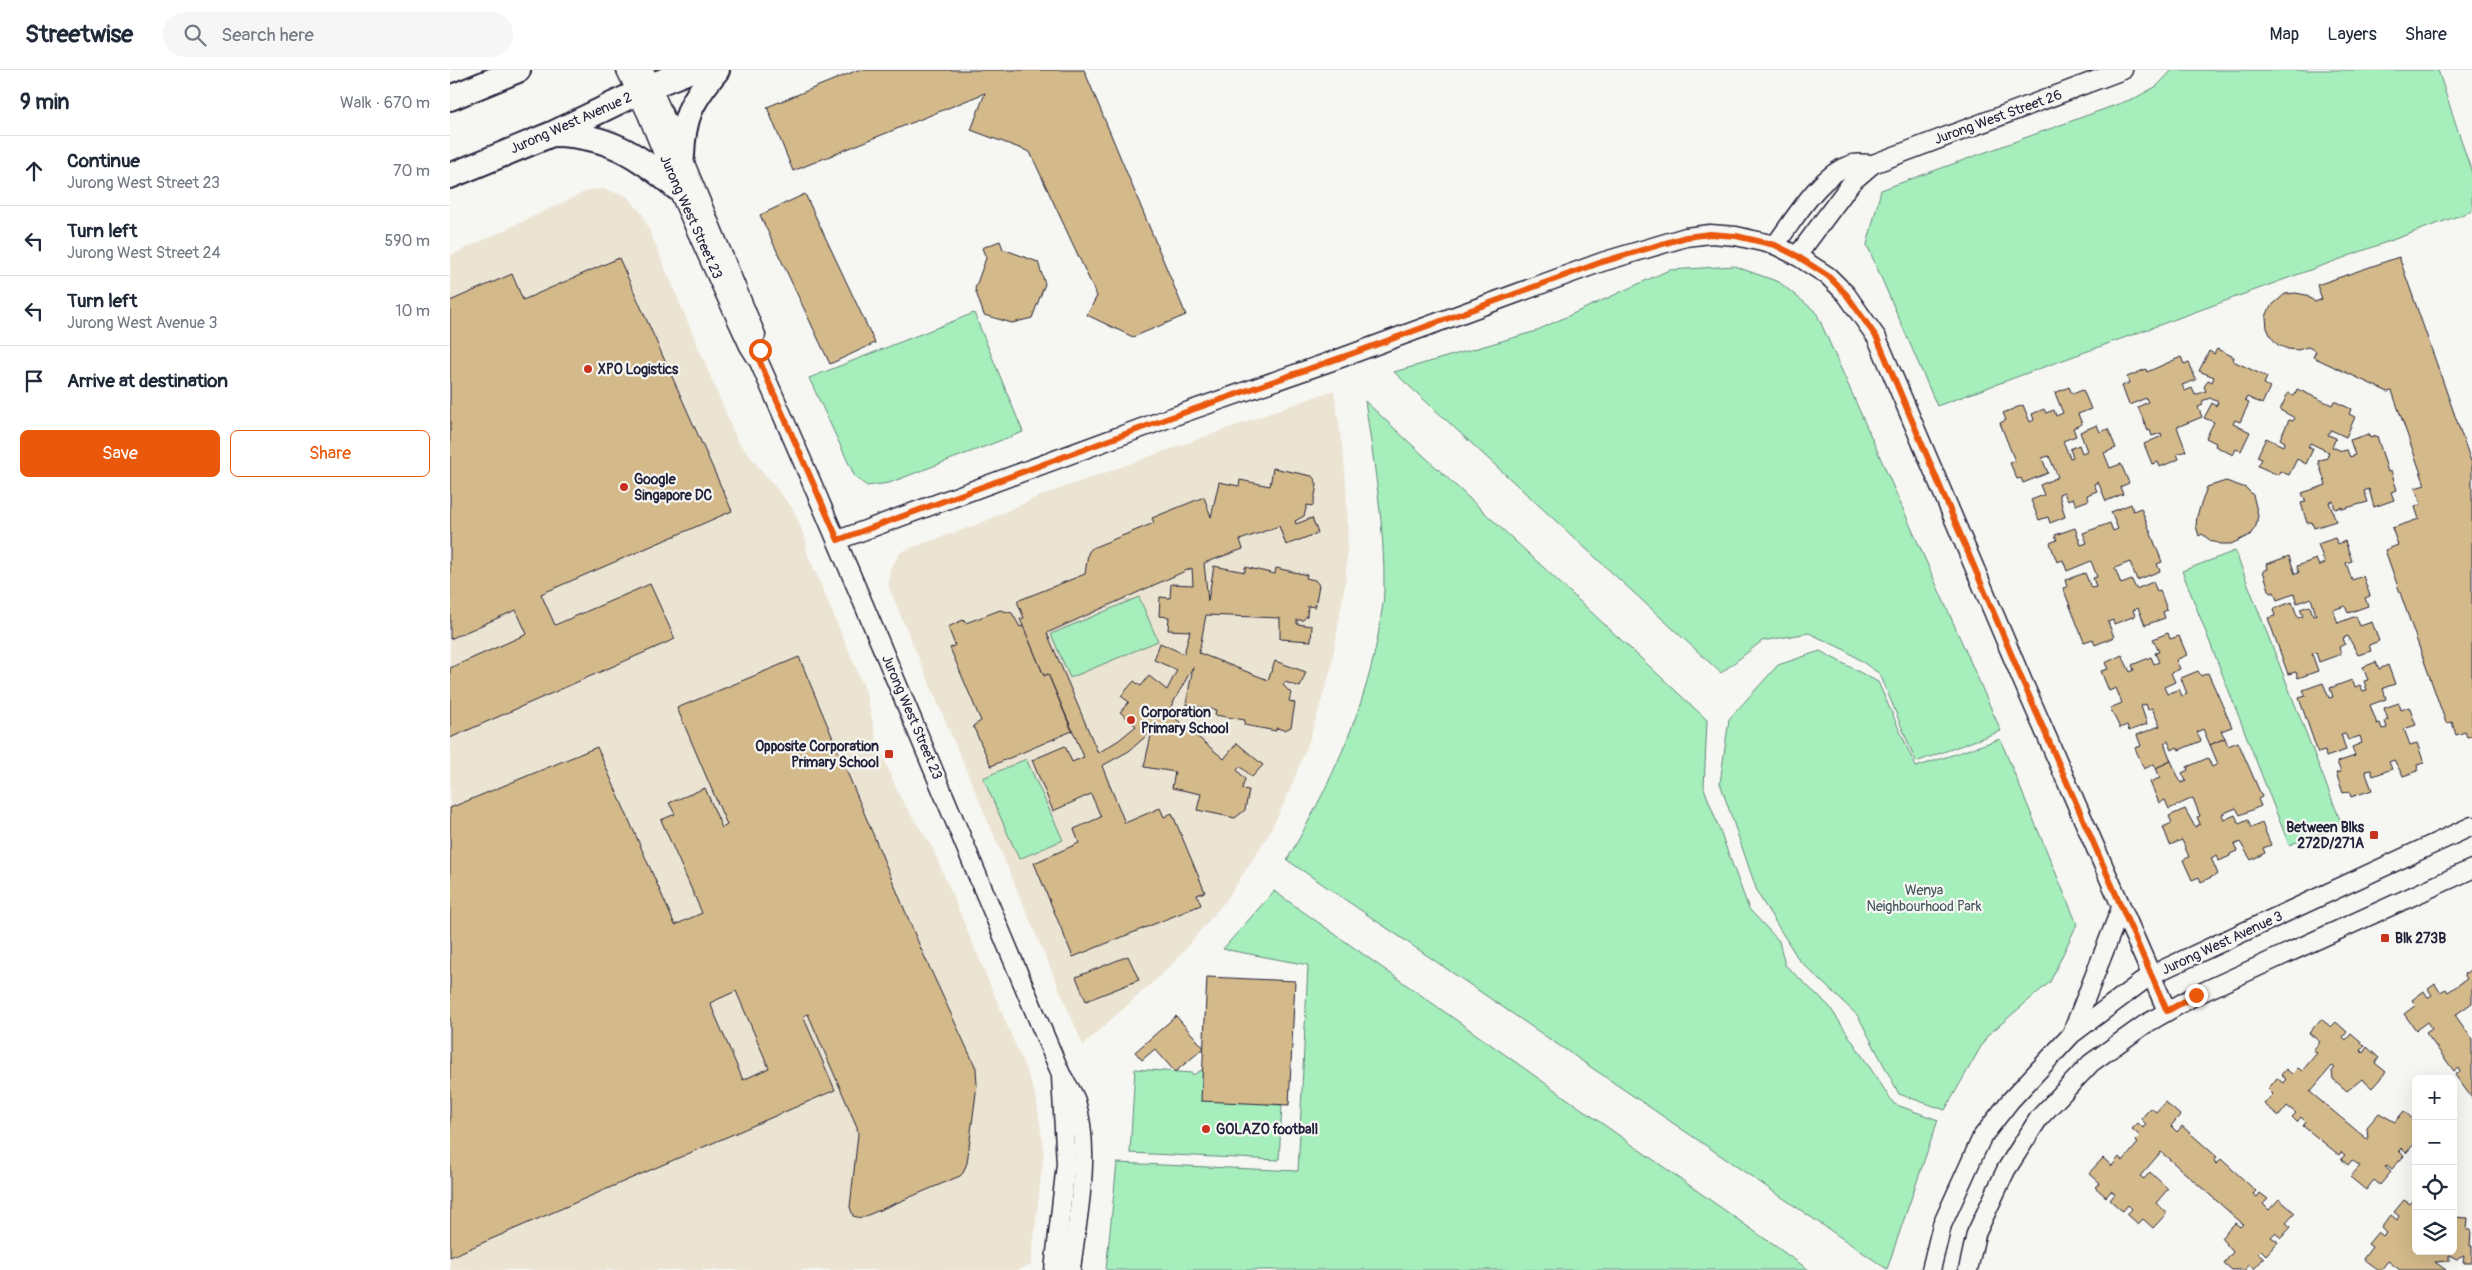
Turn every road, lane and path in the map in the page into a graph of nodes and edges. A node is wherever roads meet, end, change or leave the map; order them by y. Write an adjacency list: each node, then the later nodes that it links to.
1 (518, 70): 7 (main road)
2 (626, 70): 6 (street, Jurong West Street 23)
3 (691, 70): 6 (main road, Jurong West Avenue 2)
4 (717, 70): 9 (main road)
5 (2123, 70): 10 (street, Jurong West Street 26)
6 (644, 83): 8 (main road, Jurong West Avenue 2); 9 (street, Jurong West Street 23); 12 (street, Jurong West Street 23)
7 (450, 98)
8 (552, 134): 11 (main road, Jurong West Avenue 2); 12 (main road)
9 (682, 156): 15 (street, Jurong West Street 23)
10 (1873, 164): 13 (street, Jurong West Street 26); 14 (street, Jurong West Street 26)
11 (450, 176)
12 (676, 188): 15 (street, Jurong West Street 23)
13 (1775, 245): 14 (street); 16 (street)
14 (1797, 256): 19 (street)
15 (760, 362): 16 (street, Jurong West Street 23)
16 (838, 540): 23 (street, Jurong West Street 23)
17 (2472, 826): 20 (street, Jurong West Avenue 3)
18 (2472, 869): 21 (street)
19 (2121, 908): 20 (street); 22 (street)
20 (2150, 975): 21 (street); 22 (street, Jurong West Avenue 3)
21 (2167, 1011): 27 (street)
22 (2072, 1034): 26 (street, Jurong West Avenue 3)
23 (1061, 1074): 24 (street, Jurong West Street 23); 25 (street, Jurong West Street 23)
24 (1054, 1270)
25 (1071, 1270)
26 (1931, 1270)
27 (1968, 1270)

